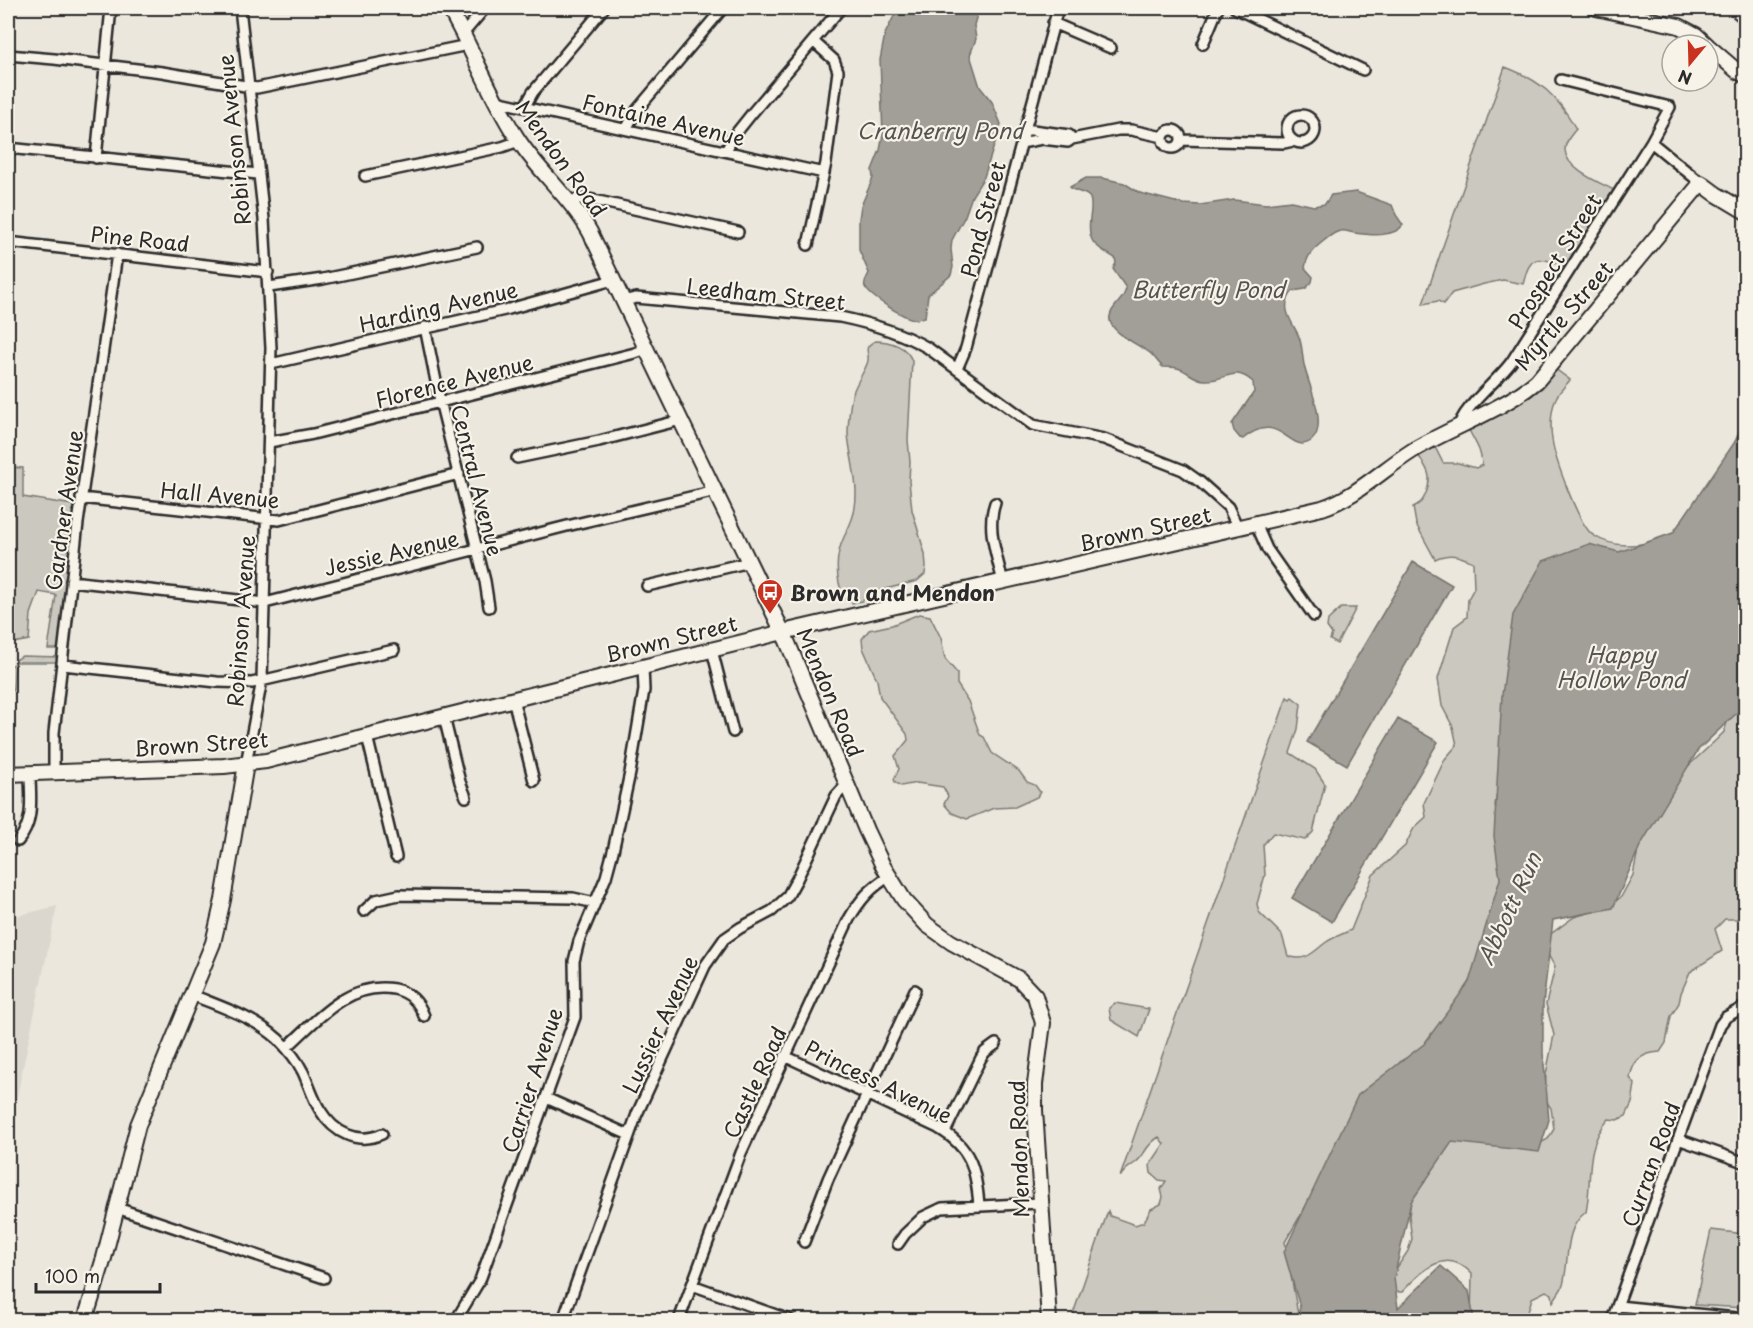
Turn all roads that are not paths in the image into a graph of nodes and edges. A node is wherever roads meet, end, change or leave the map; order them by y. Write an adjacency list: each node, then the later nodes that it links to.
1 (111, 8): 20 (street)
2 (240, 8): 24 (street, Robinson Avenue)
3 (449, 8): 14 (street, Mendon Road)
4 (485, 8): 14 (street)
5 (604, 8): 26 (street)
6 (723, 8): 27 (street)
7 (841, 8): 15 (street)
8 (1058, 8): 12 (street, Pond Street)
9 (1218, 8): 16 (street)
10 (1235, 8): 21 (street)
11 (1596, 8): 13 (street)
12 (1053, 23): 17 (street); 28 (street, Pond Street)
13 (1692, 33)
14 (466, 39): 24 (street); 25 (street, Mendon Road)
15 (813, 41): 35 (street); 37 (street)
16 (1203, 44)
17 (1111, 48)
18 (8, 56): 20 (street)
19 (1720, 56): 22 (street)
20 (105, 65): 24 (street); 36 (street)
21 (1363, 70)
22 (1746, 76)
23 (1561, 80): 32 (street, Prospect Street)
24 (248, 86): 38 (street, Robinson Avenue)
25 (496, 101): 26 (street, Fontaine Avenue); 30 (street, Mendon Road)
26 (525, 106): 27 (street, Fontaine Avenue)
27 (626, 129): 35 (street, Fontaine Avenue)
28 (1025, 129): 29 (street); 33 (street, Pond Street)
29 (1072, 139): 31 (street); 33 (street)
30 (519, 141): 39 (street); 41 (street, Mendon Road)
31 (1293, 141)
32 (1651, 142): 40 (street); 58 (street, Prospect Street)
33 (1021, 143): 55 (street, Pond Street)
34 (8, 148): 36 (street)
35 (726, 151): 37 (street, Fontaine Avenue)
36 (96, 158): 38 (street)
37 (824, 173): 45 (street)
38 (258, 174): 48 (street, Robinson Avenue)
39 (365, 176)
40 (1701, 183): 42 (street); 58 (street, Myrtle Street)
41 (568, 201): 43 (street); 49 (street, Mendon Road)
42 (1746, 212)
43 (738, 232)
44 (8, 242): 47 (street, Pine Road)
45 (808, 245)
46 (477, 247): 50 (street)
47 (117, 254): 48 (street, Pine Road); 64 (street, Gardner Avenue)
48 (268, 272): 50 (street, Robinson Avenue)
49 (613, 280): 51 (street, Mendon Road); 52 (street, Harding Avenue)
50 (269, 287): 54 (street, Robinson Avenue)
51 (623, 301): 53 (street, Mendon Road); 55 (street, Leedham Street)
52 (425, 327): 54 (street, Harding Avenue); 56 (street, Central Avenue)
53 (646, 349): 56 (street, Florence Avenue); 57 (street, Mendon Road)
54 (271, 364): 59 (street, Robinson Avenue)
55 (957, 369): 68 (street, Leedham Street)
56 (440, 401): 59 (street, Florence Avenue); 61 (street, Central Avenue)
57 (681, 420): 60 (street); 63 (street, Mendon Road)
58 (1459, 427): 62 (street, Myrtle Street)
59 (269, 442): 66 (street, Robinson Avenue)
60 (517, 458)
61 (459, 474): 66 (street, Hall Avenue); 69 (street, Central Avenue)
62 (1370, 481): 67 (street, Brown Street)
63 (716, 491): 69 (street, Jessie Avenue); 70 (street, Mendon Road)
64 (81, 498): 66 (street, Hall Avenue); 71 (street, Gardner Avenue)
65 (995, 503): 72 (street)
66 (268, 520): 74 (street, Robinson Avenue)
67 (1256, 524): 68 (street, Brown Street); 76 (street)
68 (1238, 528): 72 (street, Brown Street)
69 (477, 550): 74 (street, Jessie Avenue); 75 (street, Central Avenue)
70 (750, 562): 73 (street); 77 (street, Mendon Road)
71 (71, 581): 74 (street, Jessie Avenue); 80 (street, Gardner Avenue)
72 (1003, 582): 77 (street, Brown Street)
73 (647, 586)
74 (265, 603): 82 (street, Robinson Avenue)
75 (489, 607)
76 (1314, 616)
77 (783, 632): 79 (street, Brown Street); 92 (street, Mendon Road)
78 (394, 650): 82 (street)
79 (712, 650): 81 (street, Brown Street); 85 (street)
80 (63, 665): 82 (street); 88 (street, Gardner Avenue)
81 (643, 667): 83 (street, Brown Street); 97 (street, Carrier Avenue)
82 (262, 680): 87 (street, Robinson Avenue)
83 (513, 699): 84 (street, Brown Street); 91 (street)
84 (444, 717): 86 (street, Brown Street); 93 (street)
85 (733, 732)
86 (367, 736): 87 (street, Brown Street); 95 (street)
87 (246, 764): 88 (street, Brown Street); 100 (street, Robinson Avenue)
88 (54, 772): 89 (street, Brown Street)
89 (30, 773): 90 (street, Brown Street); 94 (street)
90 (8, 774)
91 (534, 781)
92 (847, 784): 96 (street, Mendon Road); 110 (street, Lussier Avenue)
93 (466, 797)
94 (18, 841)
95 (396, 856)
96 (890, 876): 105 (street, Castle Road); 113 (street, Mendon Road)
97 (595, 903): 98 (street); 107 (street, Carrier Avenue)
98 (364, 911)
99 (915, 990): 106 (street)
100 (192, 994): 104 (street); 115 (street, Robinson Avenue)
101 (1746, 1006): 111 (street, Curran Road)
102 (424, 1016): 104 (street)
103 (996, 1044): 108 (street)
104 (286, 1048): 109 (street)
105 (785, 1056): 106 (street, Princess Avenue); 119 (street, Castle Road)
106 (866, 1094): 108 (street, Princess Avenue); 116 (street)
107 (546, 1098): 110 (street); 123 (street, Carrier Avenue)
108 (945, 1132): 114 (street, Princess Avenue)
109 (382, 1134)
110 (629, 1135): 124 (street, Lussier Avenue)
111 (1678, 1139): 112 (street); 120 (street, Curran Road)
112 (1746, 1163)
113 (1040, 1203): 114 (street); 127 (street, Mendon Road)
114 (979, 1205): 117 (street)
115 (117, 1208): 118 (street); 122 (street, Robinson Avenue)
116 (804, 1242)
117 (898, 1244)
118 (324, 1278)
119 (692, 1285): 125 (street, Castle Road); 126 (street)
120 (1618, 1306): 121 (street); 128 (street, Curran Road)
121 (1746, 1319)
122 (85, 1320)
123 (456, 1320)
124 (562, 1320)
125 (679, 1320)
126 (790, 1320)
127 (1049, 1320)
128 (1612, 1320)

